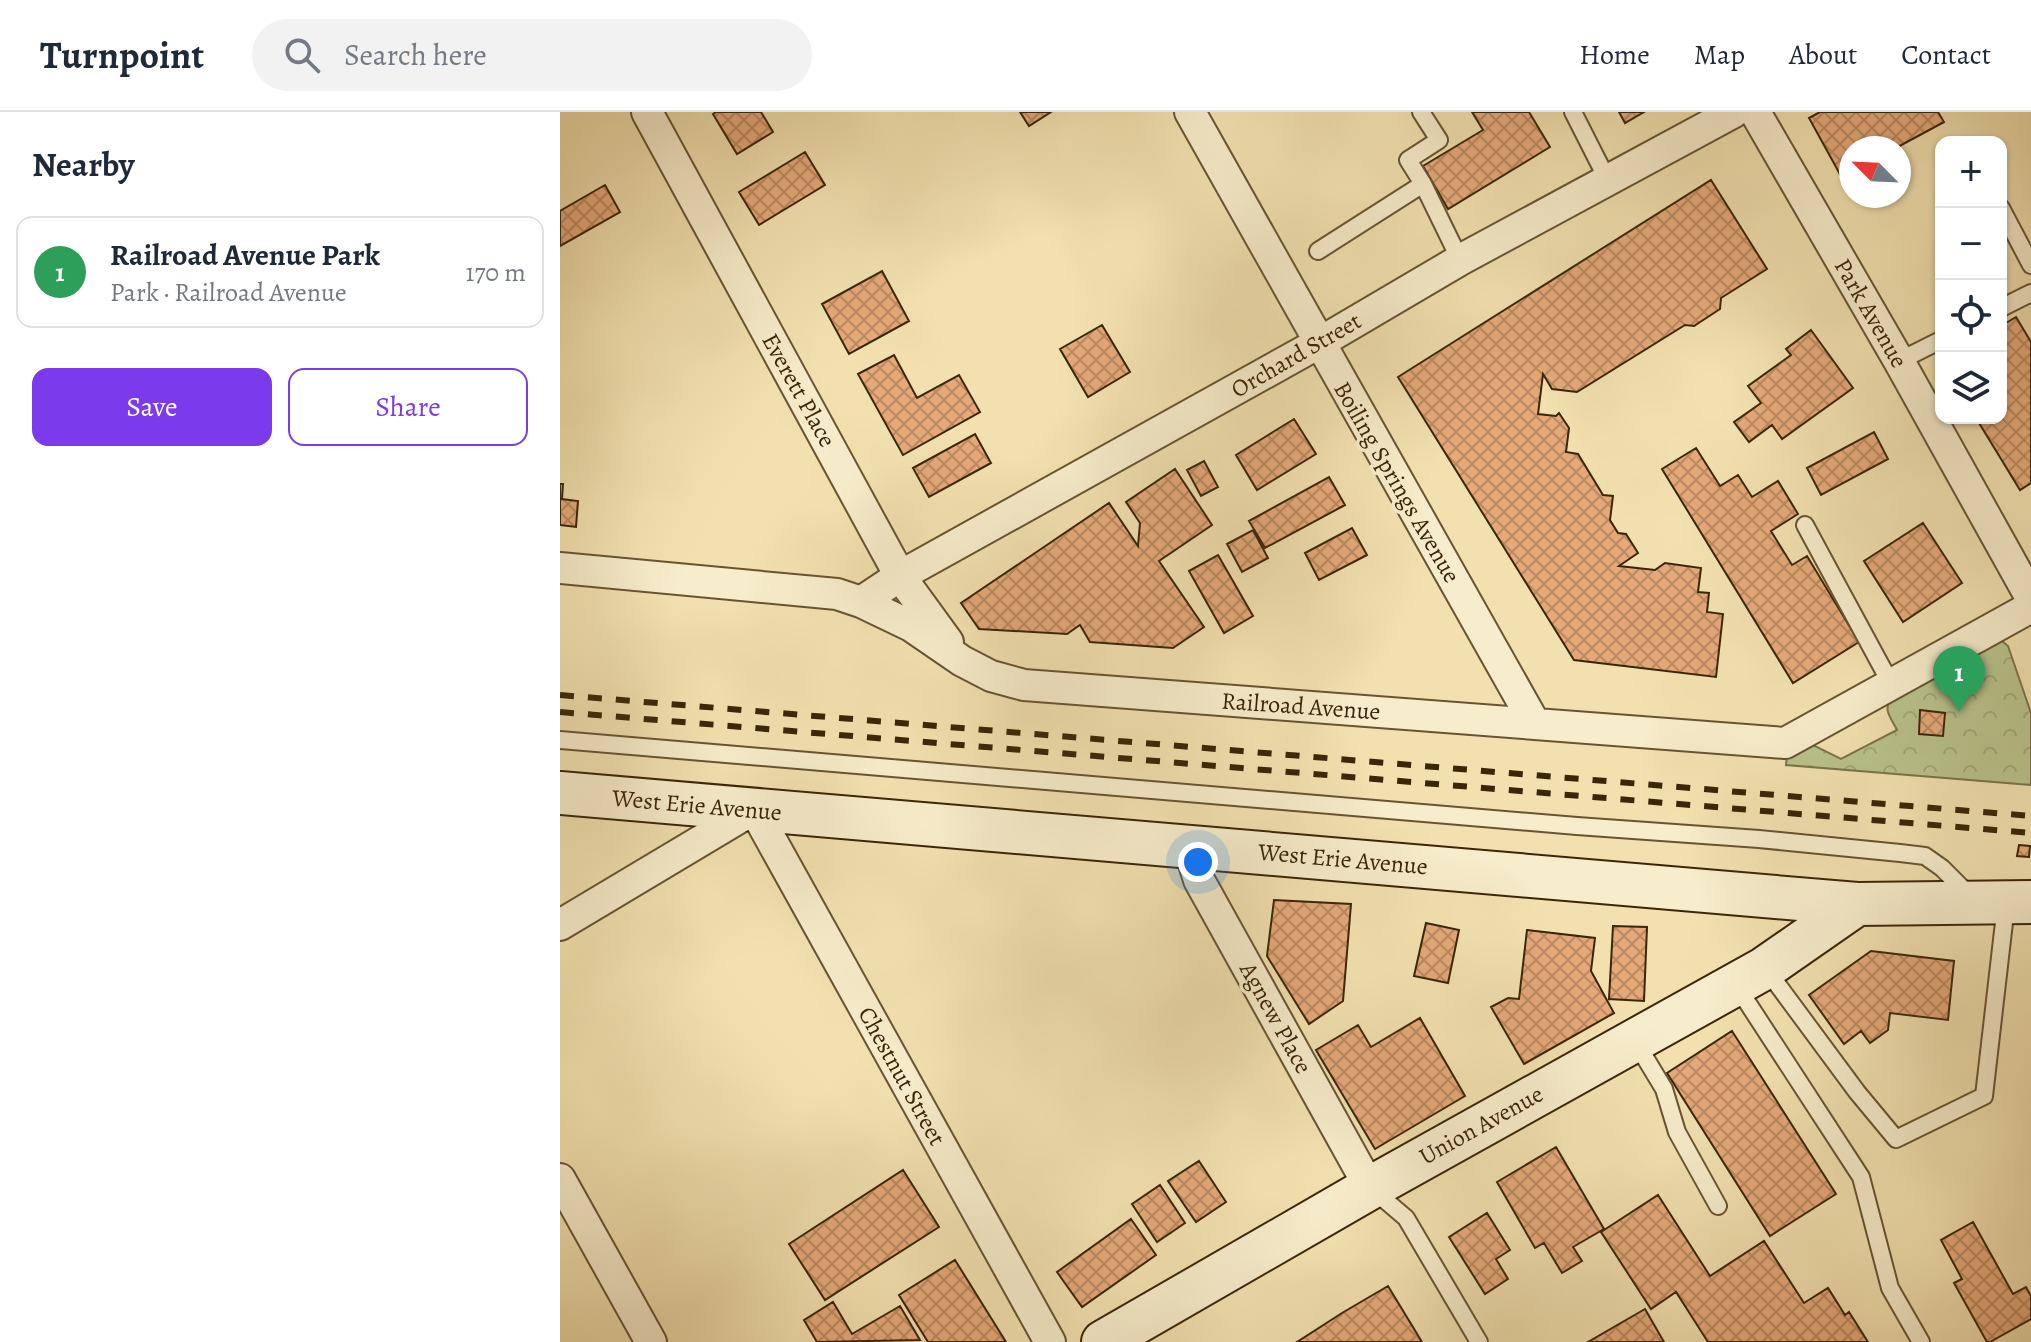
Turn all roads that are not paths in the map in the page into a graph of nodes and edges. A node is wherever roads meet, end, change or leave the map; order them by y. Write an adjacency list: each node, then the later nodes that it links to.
1 (647, 112): 20 (street, Everett Place)
2 (1190, 112): 15 (street, Boiling Springs Avenue)
3 (1421, 112): 8 (lane)
4 (1573, 112): 7 (lane)
5 (1734, 112): 7 (street, Orchard Street)
6 (1755, 112): 17 (street, Park Avenue)
7 (1607, 179): 11 (street, Orchard Street)
8 (1423, 184): 10 (lane); 11 (lane)
9 (2007, 219): 12 (lane)
10 (1318, 251)
11 (1460, 260): 15 (street, Orchard Street)
12 (2031, 265)
13 (2031, 293): 14 (lane)
14 (2007, 305)
15 (1319, 343): 20 (street, Orchard Street); 26 (street, Boiling Springs Avenue)
16 (1935, 343): 17 (lane)
17 (1899, 361): 21 (street, Park Avenue)
18 (1805, 525): 25 (lane)
19 (560, 568): 22 (street, Railroad Avenue)
20 (900, 576): 22 (street, Orchard Street); 24 (street, Everett Place)
21 (2031, 598)
22 (861, 602): 24 (street, Railroad Avenue)
23 (2031, 607): 25 (street, Railroad Avenue)
24 (962, 661): 26 (street, Railroad Avenue)
25 (1891, 684): 26 (street, Railroad Avenue)
26 (1535, 724)
27 (560, 740): 32 (lane)
28 (560, 793): 29 (street, West Erie Avenue)
29 (754, 809): 30 (street, West Erie Avenue); 33 (street); 40 (street, Chestnut Street)
30 (1188, 845): 31 (street, West Erie Avenue); 37 (street, Agnew Place)
31 (1857, 904): 32 (street, West Erie Avenue); 34 (street, Union Avenue)
32 (2010, 913): 34 (lane)
33 (560, 925)
34 (1750, 976): 35 (street, Union Avenue); 43 (lane)
35 (1634, 1039): 37 (street, Union Avenue); 38 (lane)
36 (560, 1179): 39 (street)
37 (1370, 1188): 41 (street, Union Avenue); 42 (lane)
38 (1718, 1206)
39 (651, 1342)
40 (1050, 1342)
41 (1103, 1342)
42 (1479, 1342)
43 (1921, 1342)

